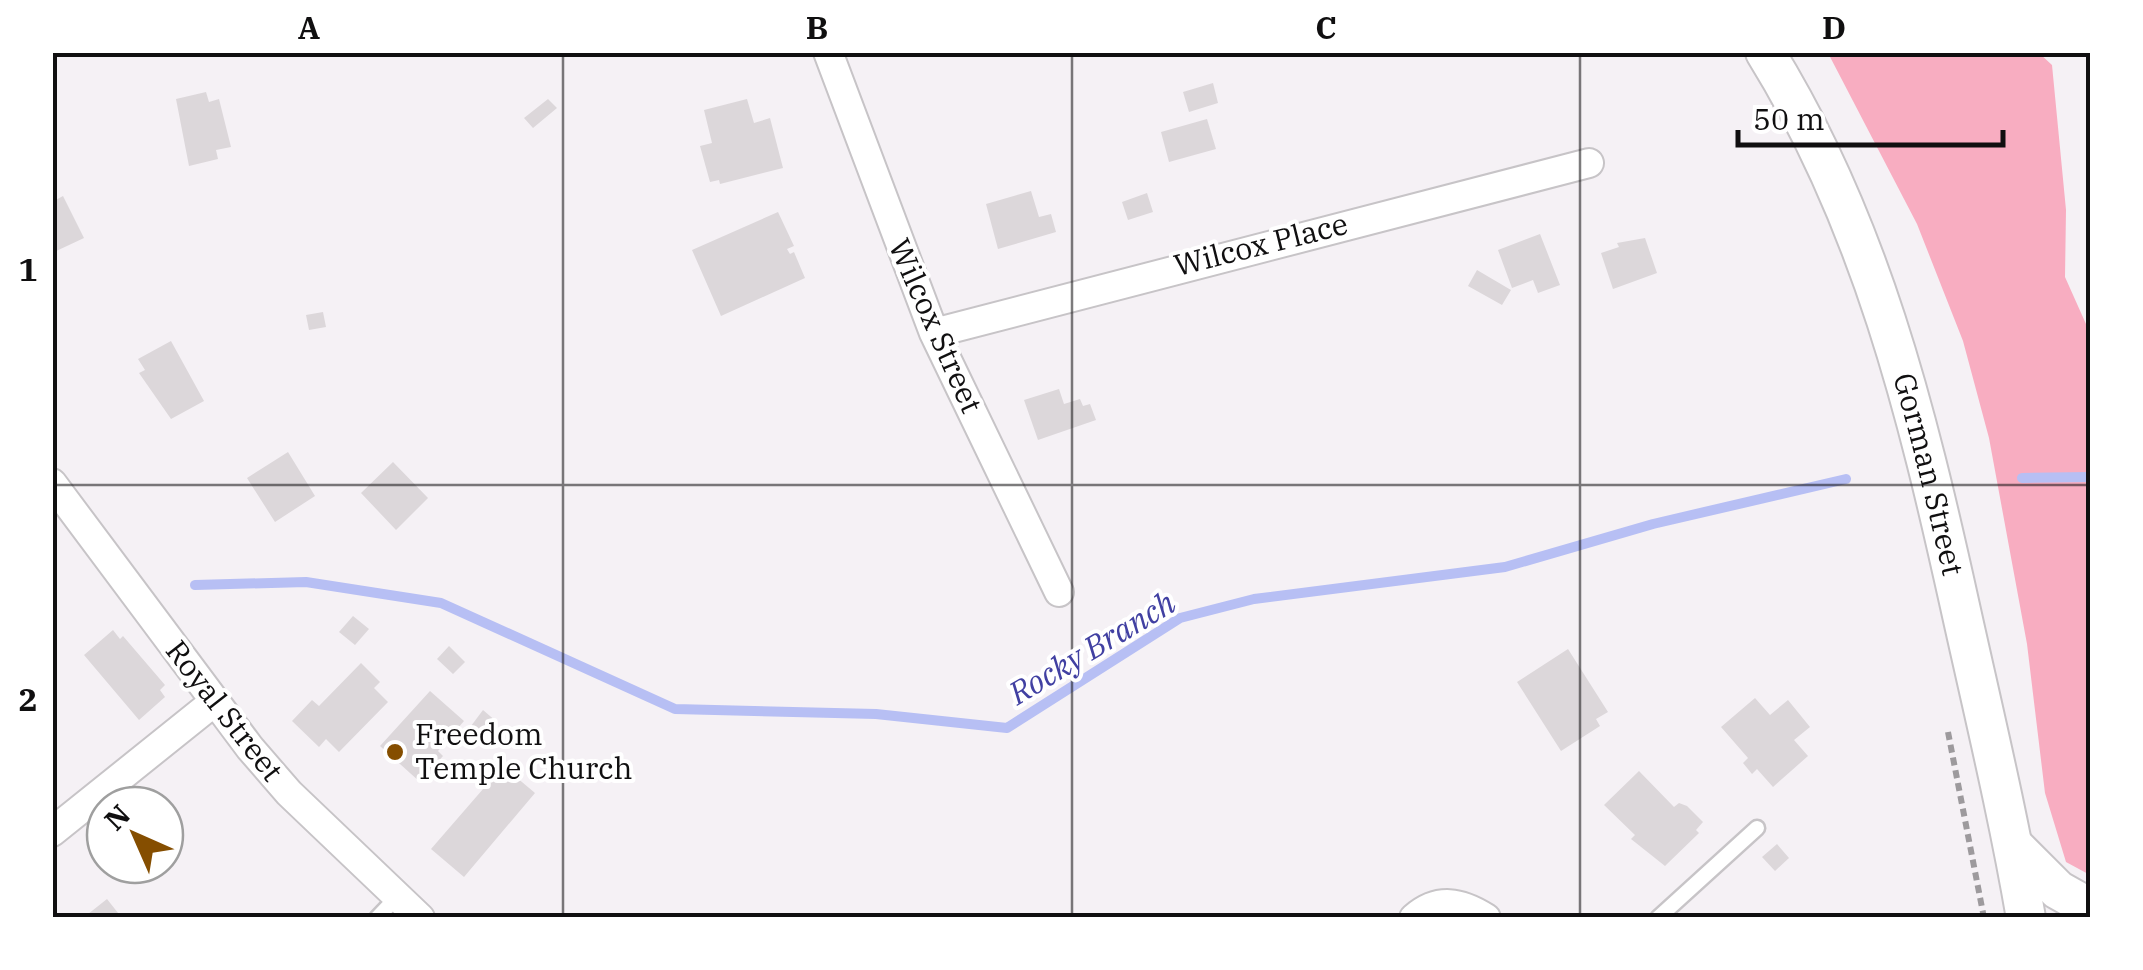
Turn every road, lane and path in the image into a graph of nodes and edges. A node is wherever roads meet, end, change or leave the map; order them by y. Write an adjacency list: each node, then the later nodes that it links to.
1 (828, 52): 4 (street, Wilcox Street)
2 (1766, 52): 10 (main road, Gorman Street)
3 (1589, 163): 4 (street, Wilcox Place)
4 (934, 333): 6 (street, Wilcox Street)
5 (52, 483): 7 (street, Royal Street)
6 (1059, 592)
7 (214, 702): 9 (street); 11 (street, Royal Street)
8 (1757, 828): 17 (lane)
9 (52, 832)
10 (2014, 846): 12 (main road); 18 (main road, Gorman Street)
11 (398, 896): 13 (lane); 14 (street, Royal Street)
12 (2090, 908)
13 (377, 918)
14 (420, 918)
15 (1414, 918): 16 (street)
16 (1486, 918)
17 (1658, 918)
18 (2026, 918)

